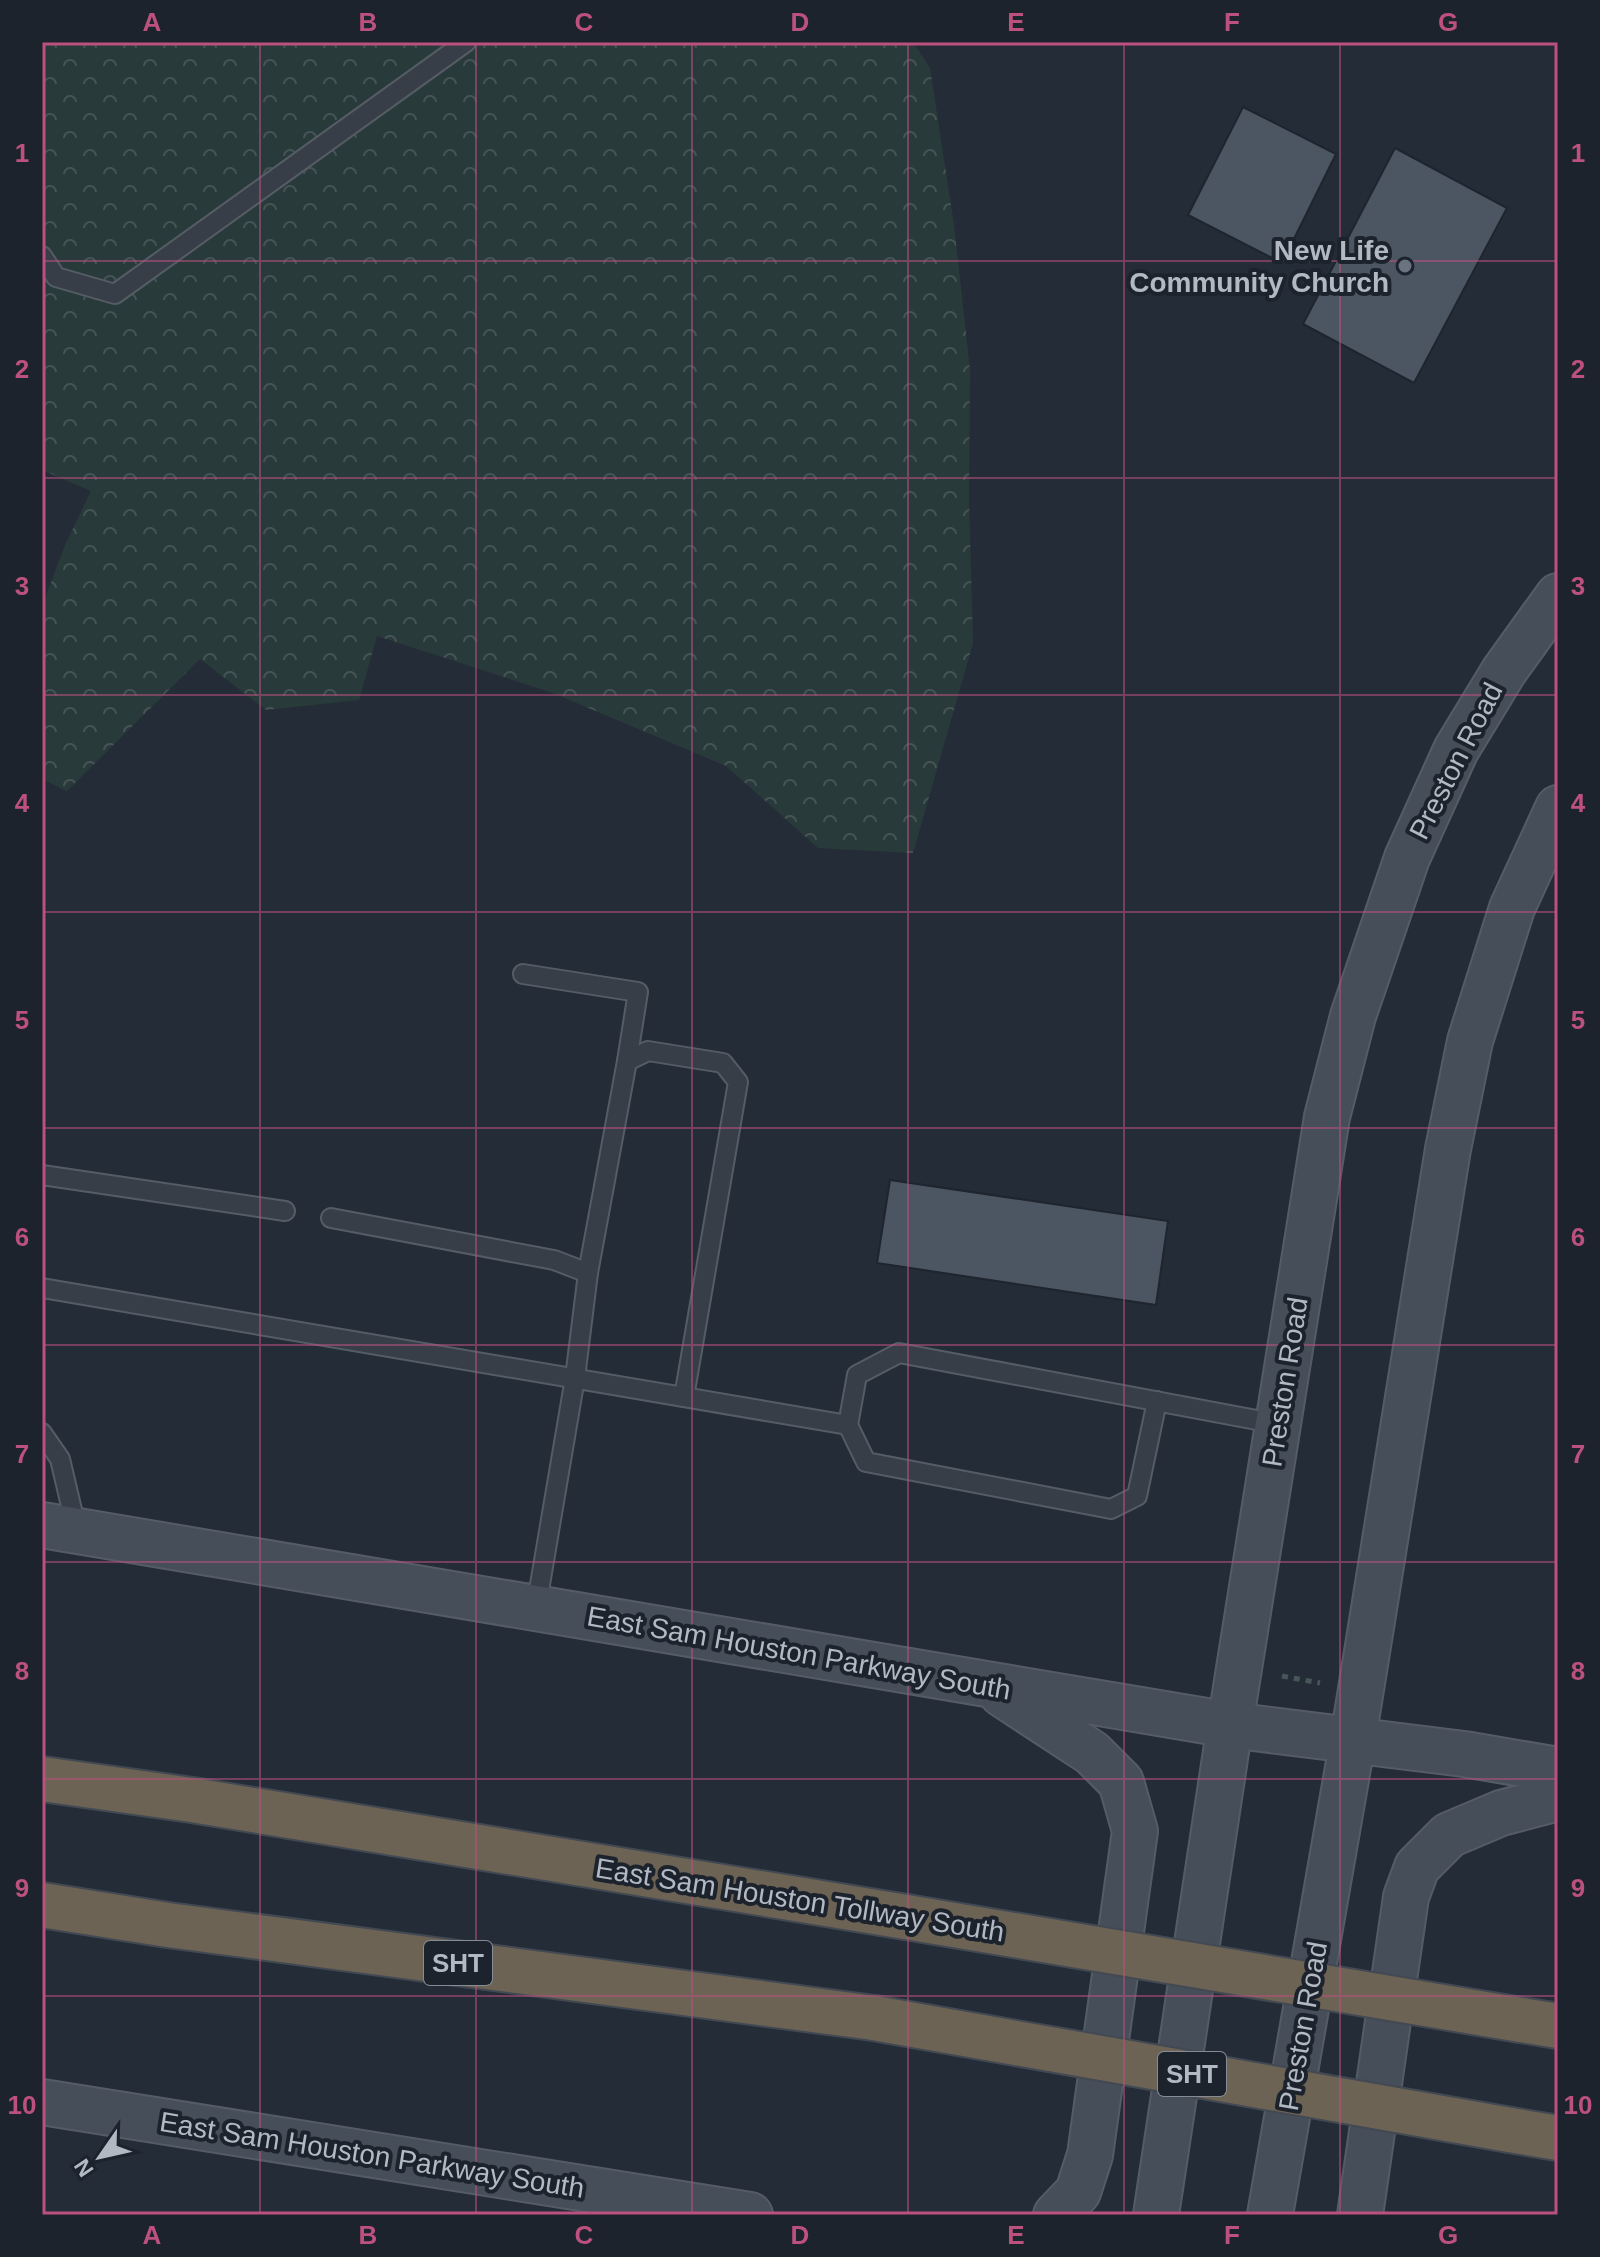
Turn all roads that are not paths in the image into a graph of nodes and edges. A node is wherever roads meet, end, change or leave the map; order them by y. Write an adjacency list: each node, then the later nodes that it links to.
1 (466, 42): 2 (lane)
2 (42, 256)
3 (1558, 596): 15 (main road, Preston Road)
4 (1558, 808): 22 (main road, Preston Road)
5 (523, 974): 6 (lane)
6 (627, 1061): 10 (lane); 13 (lane)
7 (42, 1175): 8 (lane)
8 (285, 1211)
9 (331, 1218): 10 (lane)
10 (588, 1273): 12 (lane)
11 (42, 1288): 12 (lane)
12 (575, 1378): 13 (lane); 19 (lane)
13 (684, 1397): 16 (lane)
14 (1157, 1401): 15 (lane); 16 (lane); 16 (lane)
15 (1278, 1424): 21 (main road, Preston Road)
16 (848, 1425)
17 (42, 1433): 18 (lane)
18 (60, 1528): 19 (main road, East Sam Houston Parkway South)
19 (536, 1608): 20 (main road, East Sam Houston Parkway South)
20 (988, 1685): 21 (main road, East Sam Houston Parkway South); 33 (main road)
21 (1230, 1725): 22 (main road, East Sam Houston Parkway South); 34 (main road, Preston Road)
22 (1353, 1739): 24 (main road, East Sam Houston Parkway South); 35 (main road, Preston Road)
23 (42, 1746): 27 (highway)
24 (1558, 1770)
25 (42, 1779): 27 (highway, East Sam Houston Tollway South)
26 (1558, 1798): 36 (main road)
27 (192, 1800): 29 (highway, East Sam Houston Tollway South, bridge)
28 (42, 1905): 31 (highway, SHT, bridge)
29 (1540, 2023)
30 (42, 2102): 32 (main road, East Sam Houston Parkway South)
31 (1558, 2138)
32 (750, 2215)
33 (1056, 2215)
34 (1156, 2215)
35 (1270, 2215)
36 (1360, 2215)

